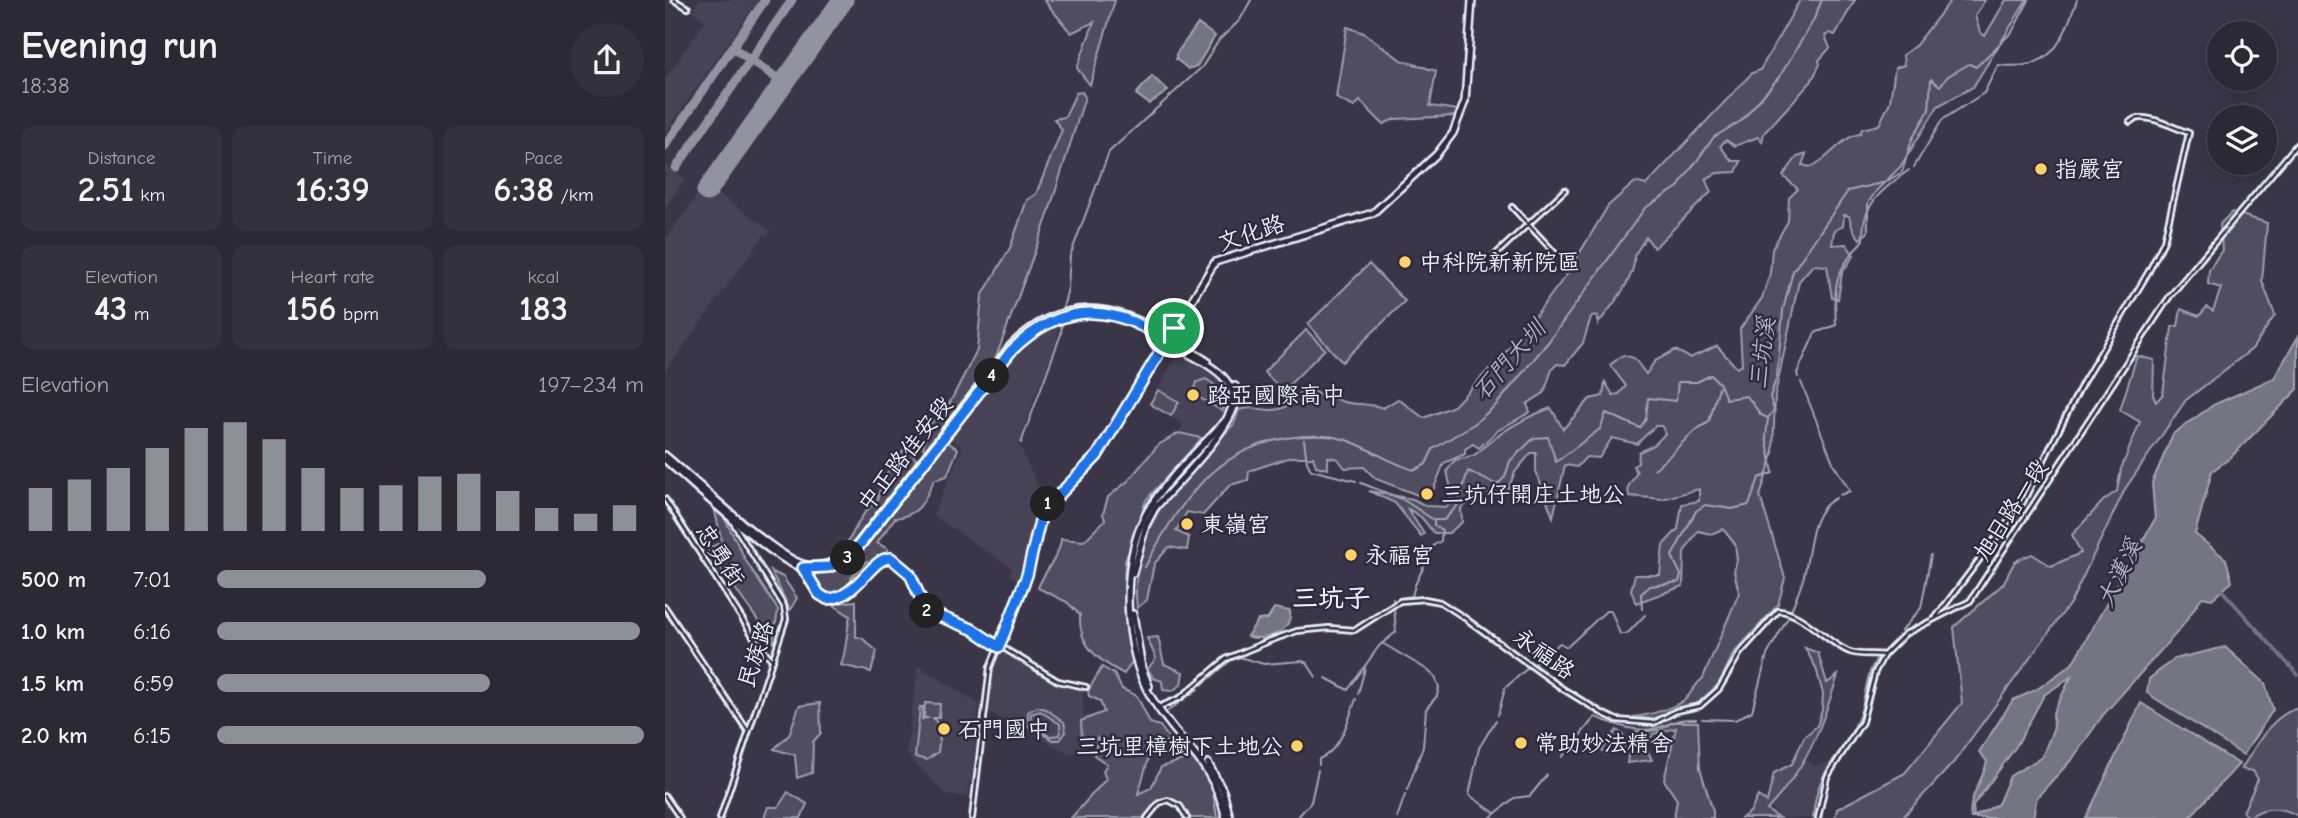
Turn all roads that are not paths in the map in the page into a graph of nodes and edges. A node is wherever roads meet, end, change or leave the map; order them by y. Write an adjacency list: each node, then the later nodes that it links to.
1 (674, 0): 3 (street)
2 (1472, 0): 11 (main road, 文化路)
3 (688, 8)
4 (2130, 122): 22 (street)
5 (2298, 144): 22 (street, 旭日路一段)
6 (1565, 190): 8 (street)
7 (1512, 207): 8 (street)
8 (1528, 225): 9 (street); 10 (street)
9 (1554, 252)
10 (1495, 255)
11 (1174, 328): 12 (main road); 13 (main road, 文化路); 14 (main road)
12 (1157, 331): 13 (main road, 中正路佳安段); 15 (main road); 20 (main road, 中正路佳安段)
13 (1168, 339): 14 (main road); 15 (street, 文化路)
14 (1177, 346): 15 (main road); 27 (main road)
15 (1161, 350): 23 (street, 文化路)
16 (665, 458): 18 (main road); 19 (main road)
17 (665, 499): 25 (street, 忠勇街)
18 (728, 508): 19 (street, 民族路); 20 (main road)
19 (730, 516): 20 (main road); 25 (street, 民族路)
20 (805, 567): 23 (street)
21 (665, 607): 28 (street)
22 (1936, 617): 24 (street, 旭日路一段)
23 (999, 647): 26 (street); 32 (street, 文化路)
24 (1884, 654): 27 (street, 永福路); 36 (street, 旭日路一段)
25 (773, 661): 28 (street, 民族路)
26 (1086, 688)
27 (1160, 707): 35 (main road)
28 (748, 731): 31 (street, 民族路)
29 (665, 796): 30 (street)
30 (680, 818)
31 (720, 818)
32 (972, 818)
33 (1147, 818): 34 (street)
34 (1187, 818)
35 (1228, 818)
36 (1818, 818)

